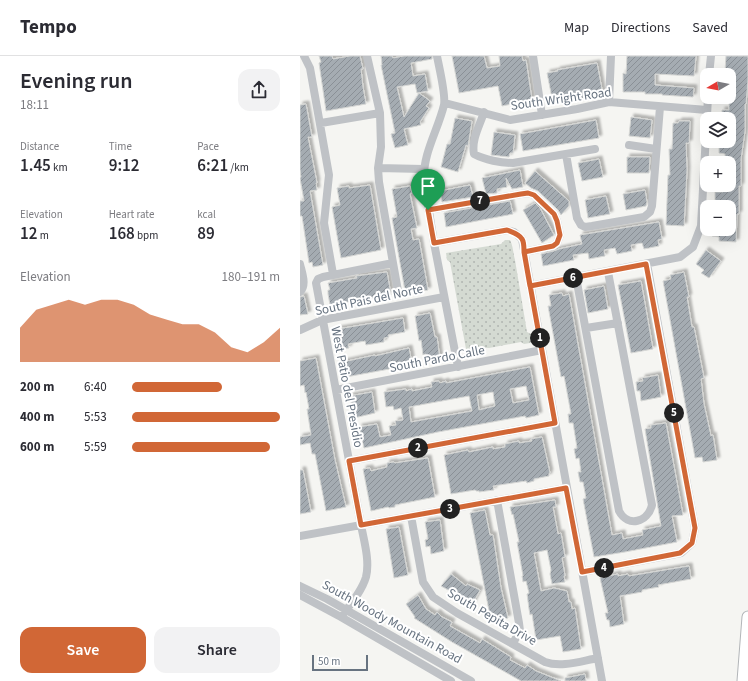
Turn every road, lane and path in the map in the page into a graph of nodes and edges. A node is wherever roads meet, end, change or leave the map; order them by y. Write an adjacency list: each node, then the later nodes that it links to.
1 (304, 56): 16 (street)
2 (367, 56): 14 (street)
3 (437, 56): 9 (street)
4 (533, 56): 15 (street)
5 (612, 56): 8 (street)
6 (711, 56): 7 (street)
7 (710, 68)
8 (609, 102): 11 (street, South Wright Road); 15 (street, South Wright Road)
9 (445, 103): 13 (street, South Wright Road); 22 (street)
10 (707, 104): 12 (street)
11 (660, 106): 12 (street, South Wright Road); 19 (street)
12 (707, 110): 28 (street)
13 (484, 112): 15 (street, South Wright Road); 20 (street)
14 (380, 113): 16 (street); 21 (street)
15 (542, 115)
16 (321, 124): 30 (street)
17 (629, 145): 19 (street)
18 (595, 149): 20 (street)
19 (656, 149): 20 (street)
20 (566, 154)
21 (378, 168): 22 (street); 26 (street)
22 (423, 170): 23 (street)
23 (428, 210): 24 (street); 25 (street)
24 (434, 243): 25 (street); 35 (street)
25 (524, 252): 32 (street)
26 (393, 263): 30 (street); 33 (street)
27 (300, 264): 34 (street)
28 (646, 264): 29 (street); 50 (street)
29 (608, 272): 31 (street); 37 (street)
30 (333, 274): 36 (street, West Patio del Presidio)
31 (576, 277): 32 (street); 38 (street)
32 (530, 286): 40 (street)
33 (398, 291)
34 (300, 292)
35 (444, 297): 36 (street, South Pais del Norte); 41 (street)
36 (322, 320): 39 (street, South Pais del Norte); 42 (street, West Patio del Presidio)
37 (618, 323): 38 (street); 38 (street)
38 (586, 328)
39 (300, 330)
40 (542, 350): 41 (street, South Pardo Calle); 43 (street)
41 (458, 367): 42 (street, South Pardo Calle)
42 (336, 390): 44 (street, West Patio del Presidio)
43 (555, 423): 44 (street); 45 (street)
44 (349, 461): 48 (street, West Patio del Presidio)
45 (566, 488): 46 (street); 50 (street)
46 (497, 500): 47 (street); 55 (street)
47 (411, 516): 48 (street); 55 (street, South Pepita Drive)
48 (361, 525): 49 (street); 53 (street, West Patio del Presidio)
49 (300, 536)
50 (582, 572): 56 (street)
51 (300, 586): 53 (street, South Woody Mountain Road)
52 (300, 595): 53 (street, South Woody Mountain Road)
53 (344, 613): 57 (street, South Woody Mountain Road); 58 (street, South Woody Mountain Road)
54 (748, 617): 60 (highway)
55 (513, 643): 56 (street, South Pepita Drive)
56 (598, 658): 59 (street)
57 (451, 681)
58 (471, 681)
59 (602, 681)
60 (743, 681)

